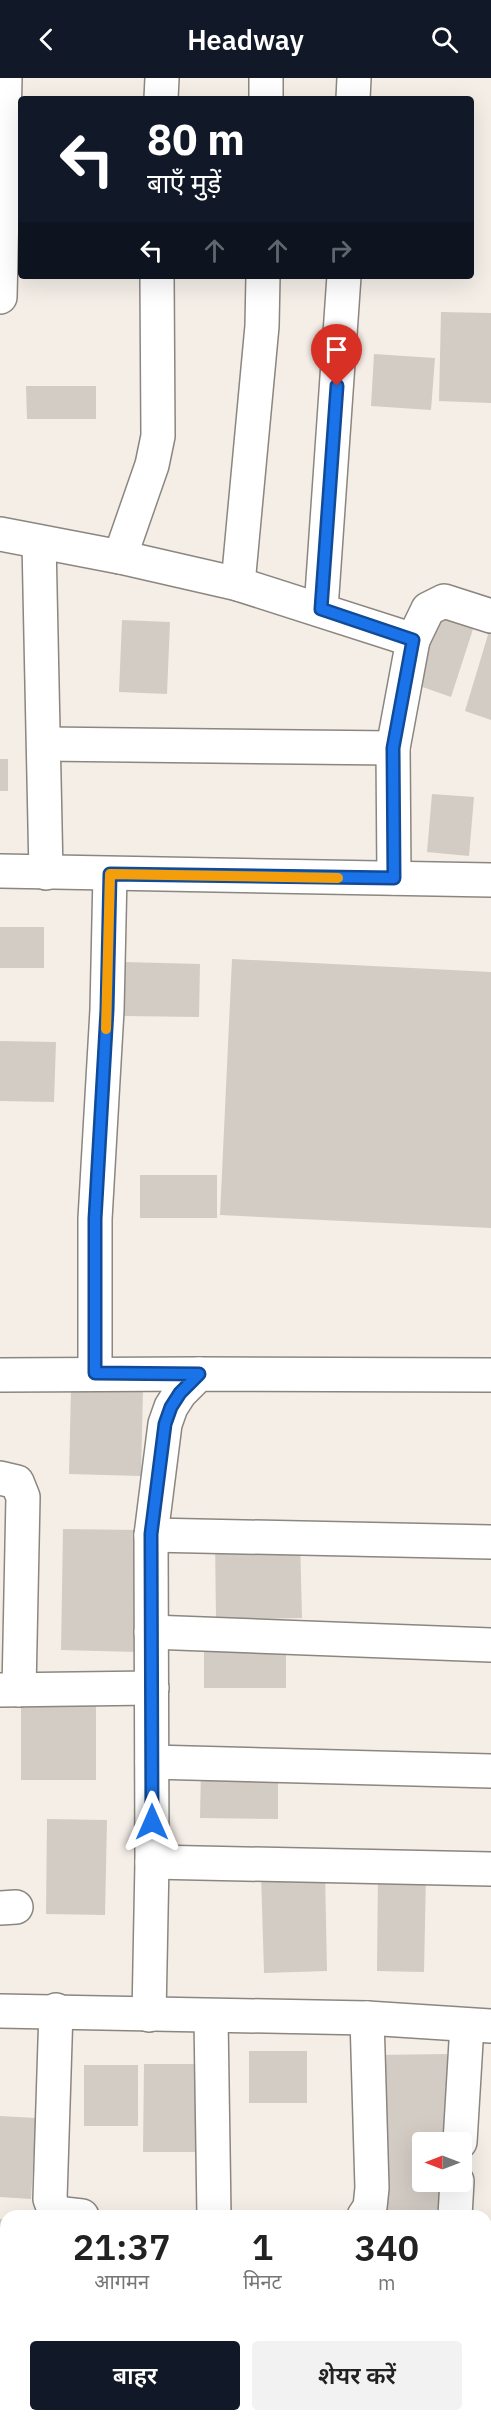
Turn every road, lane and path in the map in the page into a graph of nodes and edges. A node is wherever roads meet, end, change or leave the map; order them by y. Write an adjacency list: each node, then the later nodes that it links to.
1 (5, 78): 11 (street)
2 (162, 78): 5 (street)
3 (266, 78): 6 (street)
4 (354, 78): 7 (street)
5 (161, 96)
6 (266, 96)
7 (353, 96)
8 (157, 279): 14 (street)
9 (263, 279): 15 (street)
10 (344, 279): 16 (street)
11 (0, 297)
12 (0, 534): 13 (street)
13 (39, 542): 14 (street); 19 (street)
14 (120, 557): 15 (street)
15 (238, 584): 16 (street)
16 (321, 609): 18 (street)
17 (491, 616): 18 (street)
18 (413, 640): 20 (street)
19 (44, 744): 20 (street); 22 (street)
20 (393, 748): 24 (street)
21 (0, 871): 22 (street)
22 (45, 873): 23 (street)
23 (110, 874): 24 (street); 26 (street)
24 (394, 878): 25 (street)
25 (491, 880)
26 (95, 1373): 27 (street); 28 (street)
27 (199, 1374): 29 (street); 31 (street)
28 (0, 1375)
29 (491, 1376)
30 (0, 1478): 36 (street)
31 (151, 1534): 32 (street); 33 (street)
32 (491, 1542)
33 (151, 1632): 34 (street); 35 (street)
34 (491, 1645)
35 (152, 1688): 36 (street); 37 (street)
36 (9, 1690)
37 (152, 1762): 38 (street); 39 (street)
38 (491, 1771)
39 (152, 1862): 40 (street); 43 (street)
40 (491, 1869)
41 (56, 2010): 42 (street); 43 (street); 49 (street)
42 (0, 2011)
43 (149, 2015): 44 (street)
44 (211, 2017): 45 (street); 50 (street)
45 (367, 2018): 46 (street); 51 (street)
46 (479, 2026): 47 (street)
47 (462, 2132)
48 (456, 2192): 52 (street)
49 (54, 2210)
50 (214, 2210)
51 (368, 2210)
52 (455, 2210)

